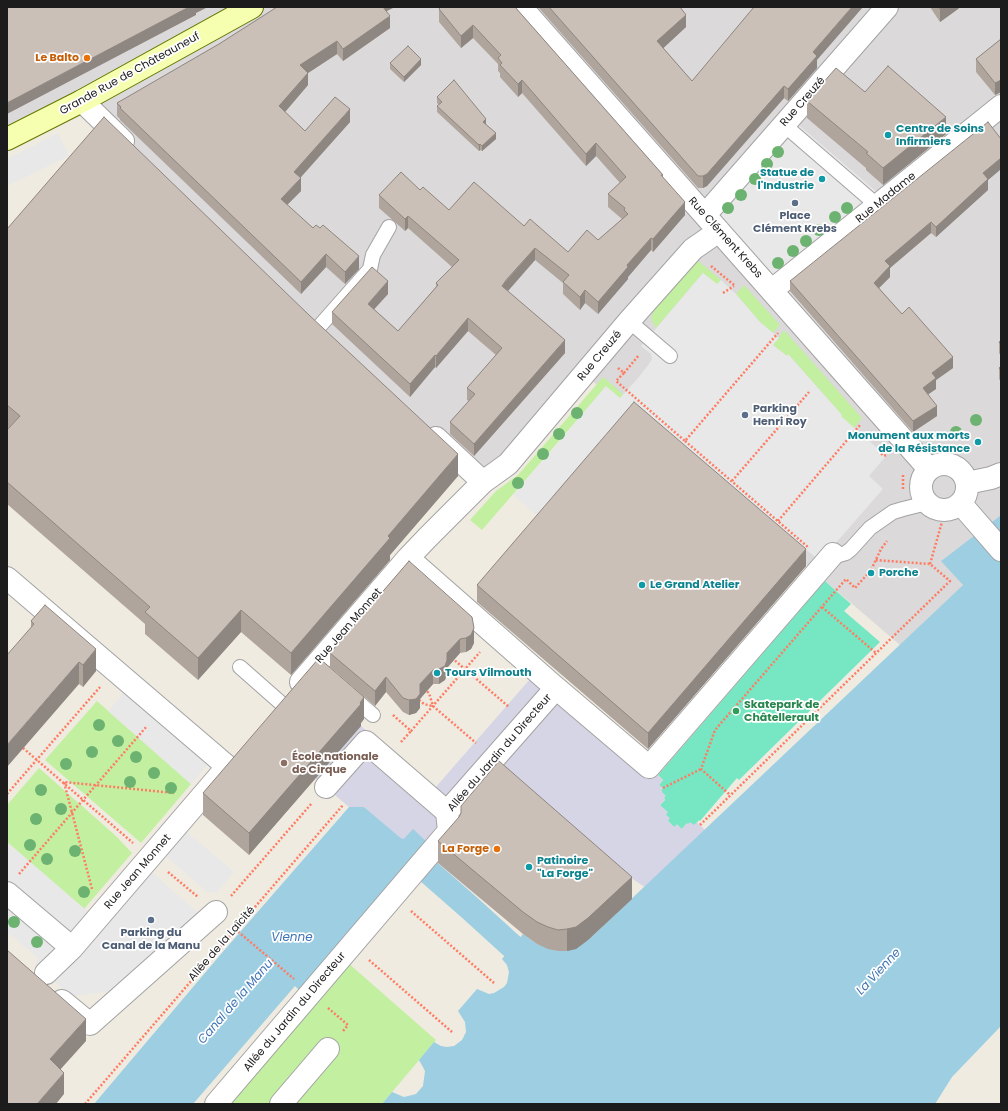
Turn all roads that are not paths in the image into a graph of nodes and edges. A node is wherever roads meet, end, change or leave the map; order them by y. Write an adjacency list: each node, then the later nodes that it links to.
1 (252, 7): 4 (main road, Grande Rue de Châteauneuf)
2 (522, 7): 10 (street, Rue Clément Krebs)
3 (887, 7): 6 (street, Rue Creuzé)
4 (82, 101): 7 (main road, Grande Rue de Châteauneuf); 8 (street)
5 (999, 111): 9 (street, Rue Madame)
6 (783, 124): 9 (lane); 10 (street, Rue Creuzé)
7 (7, 139)
8 (138, 155)
9 (878, 206): 13 (street, Rue Madame)
10 (705, 215): 12 (street, Rue Clément Krebs)
11 (389, 227): 16 (lane)
12 (719, 231): 13 (street, Rue Clément Krebs); 15 (street, Rue Creuzé)
13 (772, 290): 19 (street, Rue Clément Krebs)
14 (302, 312): 16 (street)
15 (629, 321): 17 (lane); 21 (street, Rue Creuzé)
16 (324, 333)
17 (670, 356)
18 (420, 423): 21 (street)
19 (929, 469): 22 (street); 23 (street)
20 (1001, 474): 22 (street)
21 (483, 482): 26 (street, Rue Jean Monnet)
22 (967, 482): 24 (street)
23 (927, 504): 24 (street); 27 (lane)
24 (961, 504): 25 (street)
25 (1001, 550)
26 (408, 558): 31 (street); 32 (street, Rue Jean Monnet)
27 (829, 558): 31 (street, Allée du Jardin du Directeur)
28 (7, 578): 36 (street)
29 (240, 667): 32 (lane)
30 (338, 685): 33 (lane)
31 (556, 688): 38 (street, Allée du Jardin du Directeur)
32 (282, 704): 34 (street, Rue Jean Monnet)
33 (373, 715)
34 (268, 721)
35 (243, 749): 36 (street, Rue Jean Monnet)
36 (228, 767): 41 (street, Rue Jean Monnet)
37 (326, 787): 38 (street)
38 (447, 812): 43 (street, Allée du Jardin du Directeur)
39 (12, 884): 41 (street)
40 (216, 912): 41 (street, Rue Jean Monnet)
41 (72, 948)
42 (328, 1049): 44 (street)
43 (216, 1104)
44 (281, 1104)

